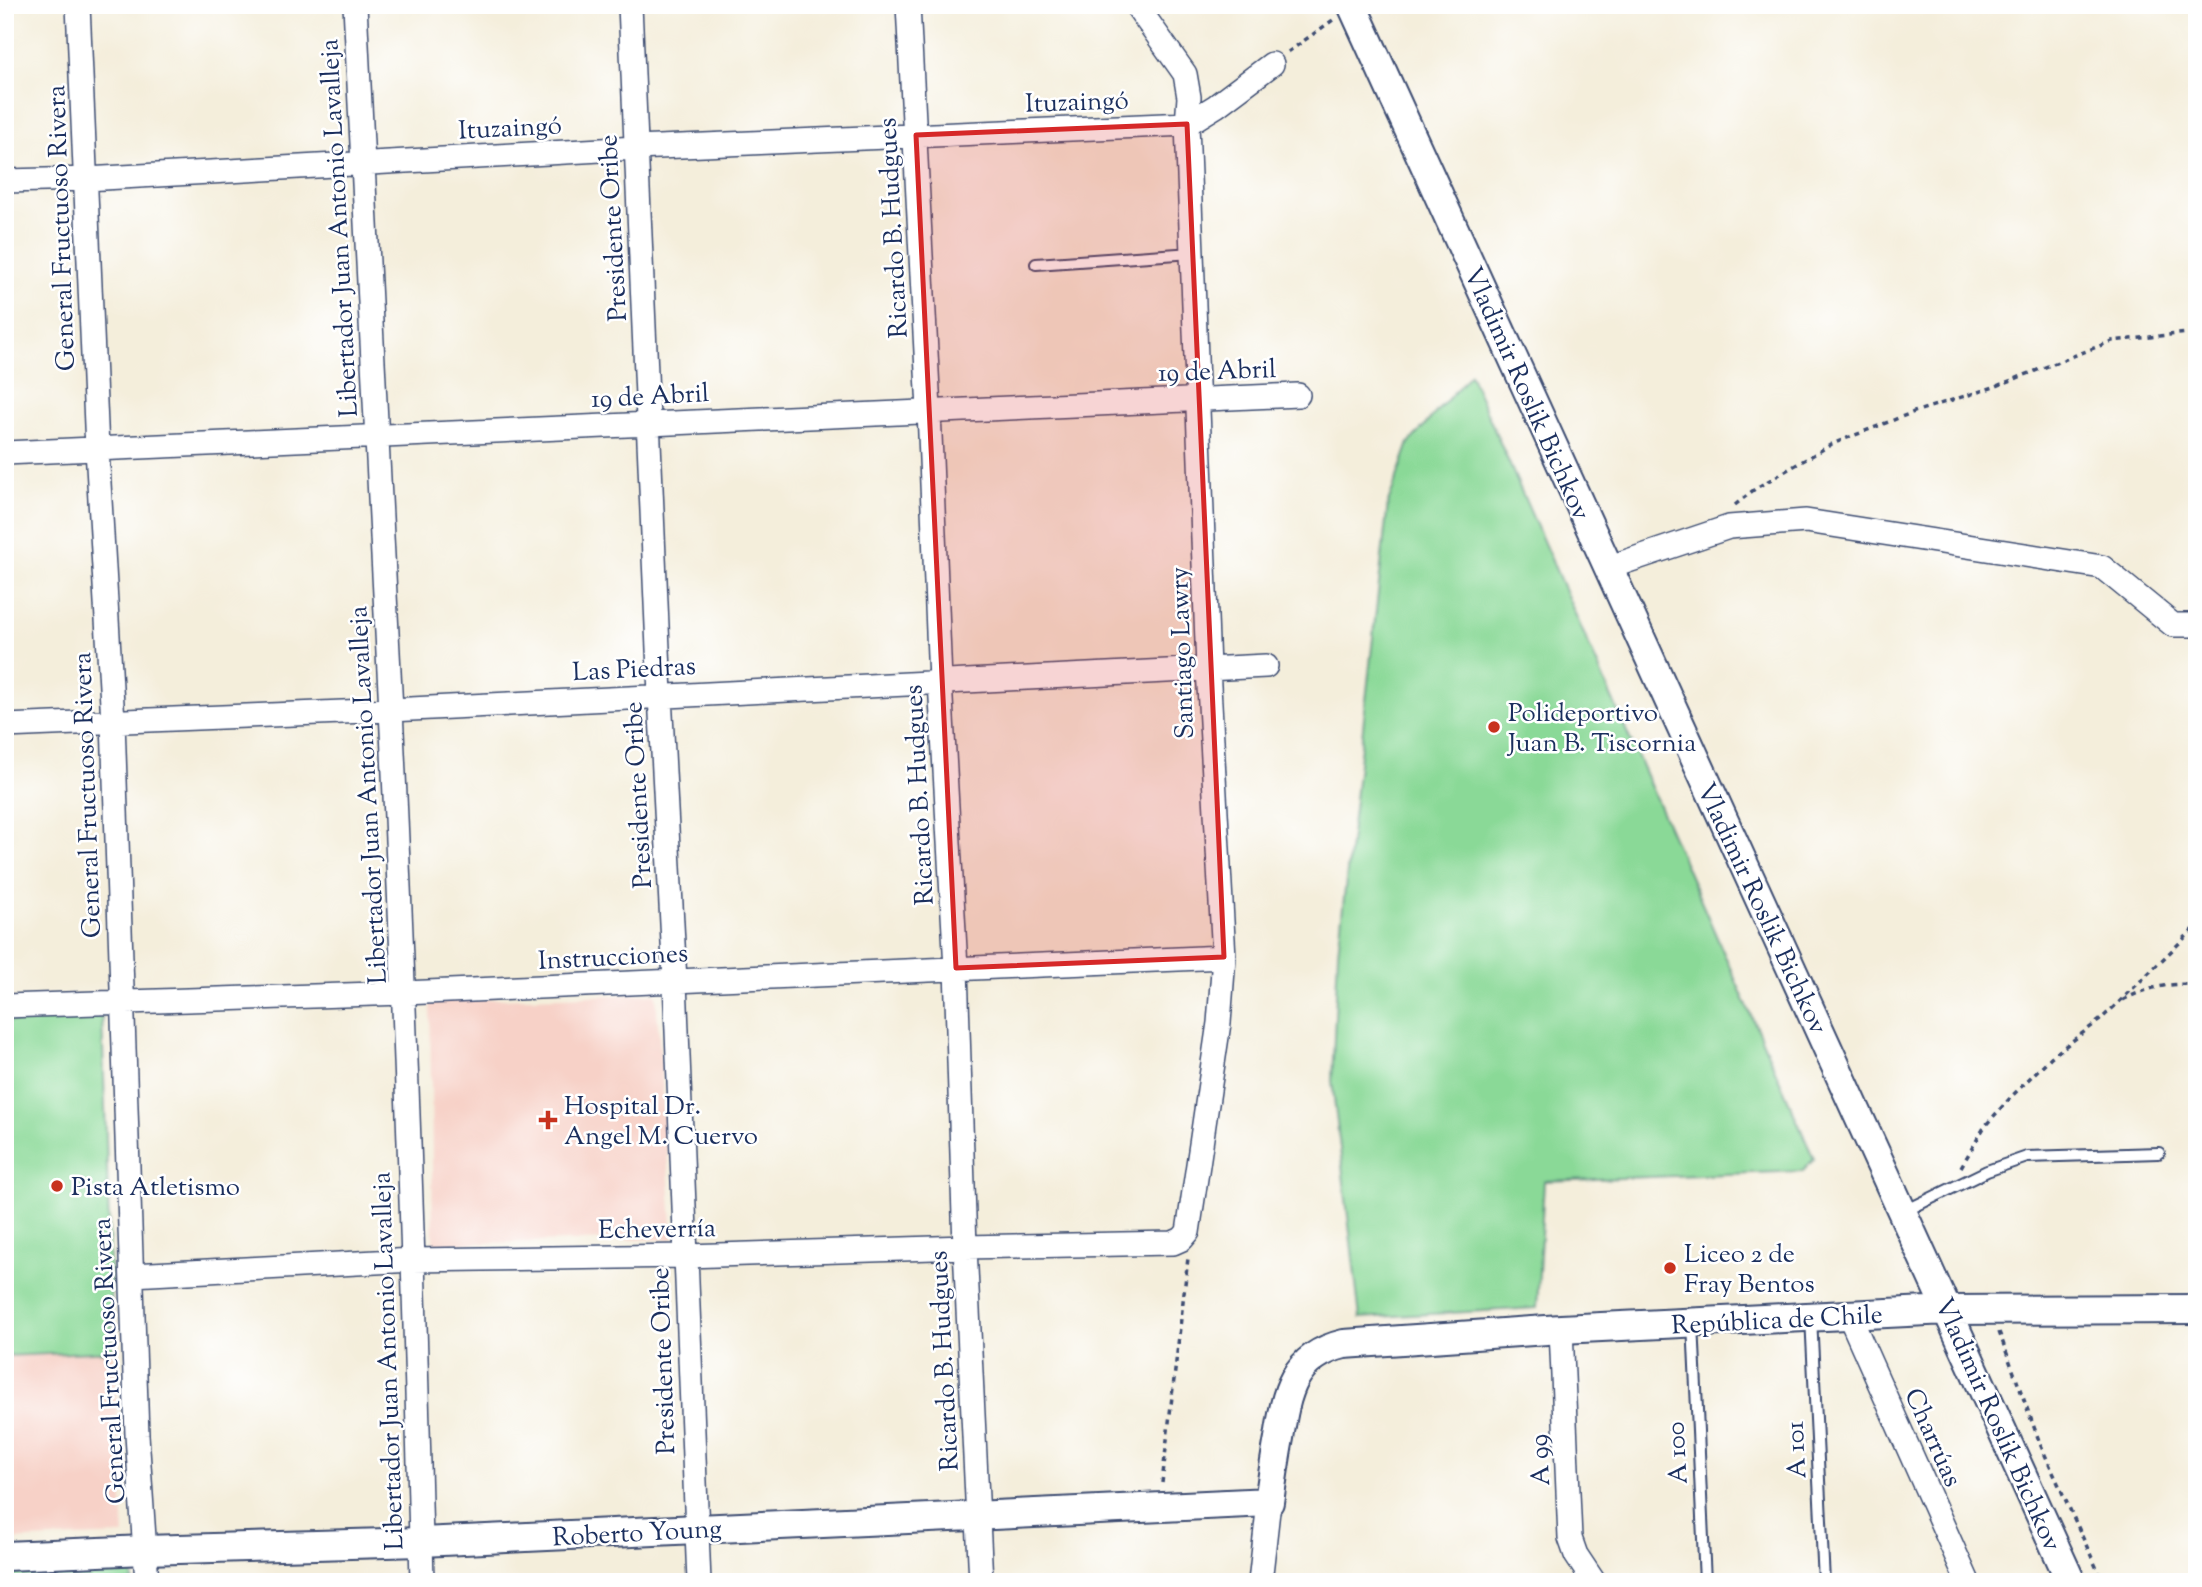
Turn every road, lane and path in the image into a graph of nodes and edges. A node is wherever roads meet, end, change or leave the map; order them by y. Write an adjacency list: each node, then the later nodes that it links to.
1 (78, 5): 12 (street, General Fructuoso Rivera)
2 (355, 5): 11 (street, Libertador Juan Antonio Lavalleja)
3 (630, 5): 10 (street, Presidente Oribe)
4 (908, 5): 9 (street, Ricardo B. Hudgues)
5 (1136, 5): 8 (street, Santiago Lawry)
6 (1353, 7): 7 (path); 25 (street, Vladimir Roslik Bichkov)
7 (1272, 64): 8 (street)
8 (1186, 124): 9 (street, Ituzaingó); 14 (street, Santiago Lawry)
9 (916, 135): 10 (street, Ituzaingó); 19 (street, Ricardo B. Hudgues)
10 (636, 148): 11 (street, Ituzaingó); 20 (street, Presidente Oribe)
11 (362, 163): 12 (street, Ituzaingó); 21 (street, Libertador Juan Antonio Lavalleja)
12 (86, 179): 13 (street, Ituzaingó); 22 (street, General Fructuoso Rivera)
13 (5, 181)
14 (1192, 253): 15 (lane); 18 (street, Santiago Lawry)
15 (1036, 264)
16 (2197, 332): 24 (path)
17 (1298, 395): 18 (street, 19 de Abril)
18 (1199, 399): 19 (street, 19 de Abril); 28 (street, Santiago Lawry)
19 (929, 411): 20 (street, 19 de Abril); 29 (street, Ricardo B. Hudgues)
20 (649, 423): 21 (street, 19 de Abril); 30 (street, Presidente Oribe)
21 (377, 435): 22 (street, 19 de Abril); 31 (street, Libertador Juan Antonio Lavalleja)
22 (97, 449): 23 (street, 19 de Abril); 32 (street, General Fructuoso Rivera)
23 (5, 453)
24 (1735, 505)
25 (1607, 568): 26 (street); 45 (street, Vladimir Roslik Bichkov)
26 (2197, 625)
27 (1266, 666): 28 (street, Las Piedras)
28 (1208, 668): 29 (street, Las Piedras); 35 (street, Santiago Lawry)
29 (940, 681): 30 (street, Las Piedras); 36 (street, Ricardo B. Hudgues)
30 (660, 695): 31 (street, Las Piedras); 37 (street, Presidente Oribe)
31 (391, 710): 32 (street, Las Piedras); 39 (street, Libertador Juan Antonio Lavalleja)
32 (113, 721): 33 (street, Las Piedras); 40 (street, General Fructuoso Rivera)
33 (5, 726)
34 (2197, 926): 41 (path)
35 (1224, 957): 36 (street, Instrucciones); 46 (street, Santiago Lawry)
36 (956, 968): 37 (street, Instrucciones); 47 (street, Ricardo B. Hudgues)
37 (675, 981): 39 (street, Instrucciones); 48 (street, Presidente Oribe)
38 (2197, 985): 41 (path)
39 (404, 993): 40 (street, Instrucciones); 49 (street, Libertador Juan Antonio Lavalleja)
40 (122, 1002): 42 (street, Instrucciones); 50 (street, General Fructuoso Rivera)
41 (2118, 1003): 44 (path)
42 (5, 1006)
43 (2159, 1153): 44 (lane)
44 (1947, 1190): 45 (lane)
45 (1903, 1212): 52 (street, Vladimir Roslik Bichkov)
46 (1182, 1240): 47 (street, Echeverría); 59 (path)
47 (965, 1247): 48 (street, Echeverría); 60 (street, Ricardo B. Hudgues)
48 (686, 1256): 49 (street, Echeverría); 61 (street, Presidente Oribe)
49 (413, 1260): 50 (street, Echeverría); 62 (street, Libertador Juan Antonio Lavalleja)
50 (132, 1275): 63 (street, General Fructuoso Rivera)
51 (2197, 1309): 53 (street, República de Chile)
52 (1948, 1310): 53 (street, República de Chile); 54 (street, República de Chile); 74 (street, Vladimir Roslik Bichkov)
53 (1992, 1310): 75 (path)
54 (1849, 1315): 55 (street, República de Chile); 73 (street, Charrúas)
55 (1811, 1317): 56 (street, República de Chile); 72 (lane, A 101)
56 (1693, 1323): 57 (street, República de Chile); 71 (lane, A 100)
57 (1561, 1329): 58 (street, República de Chile); 70 (street, A 99)
58 (1269, 1502): 59 (street, Roberto Young); 69 (street)
59 (1159, 1508): 60 (street, Roberto Young)
60 (978, 1517): 61 (street, Roberto Young); 68 (street, Ricardo B. Hudgues)
61 (697, 1530): 62 (street, Roberto Young); 67 (street, Presidente Oribe)
62 (421, 1542): 63 (street, Roberto Young); 66 (street, Libertador Juan Antonio Lavalleja)
63 (145, 1550): 64 (street, Roberto Young); 65 (street, General Fructuoso Rivera)
64 (5, 1556)
65 (147, 1582)
66 (422, 1582)
67 (699, 1582)
68 (981, 1582)
69 (1260, 1582)
70 (1594, 1582)
71 (1705, 1582)
72 (1824, 1582)
73 (1968, 1582)
74 (2071, 1582)
75 (2103, 1582)

